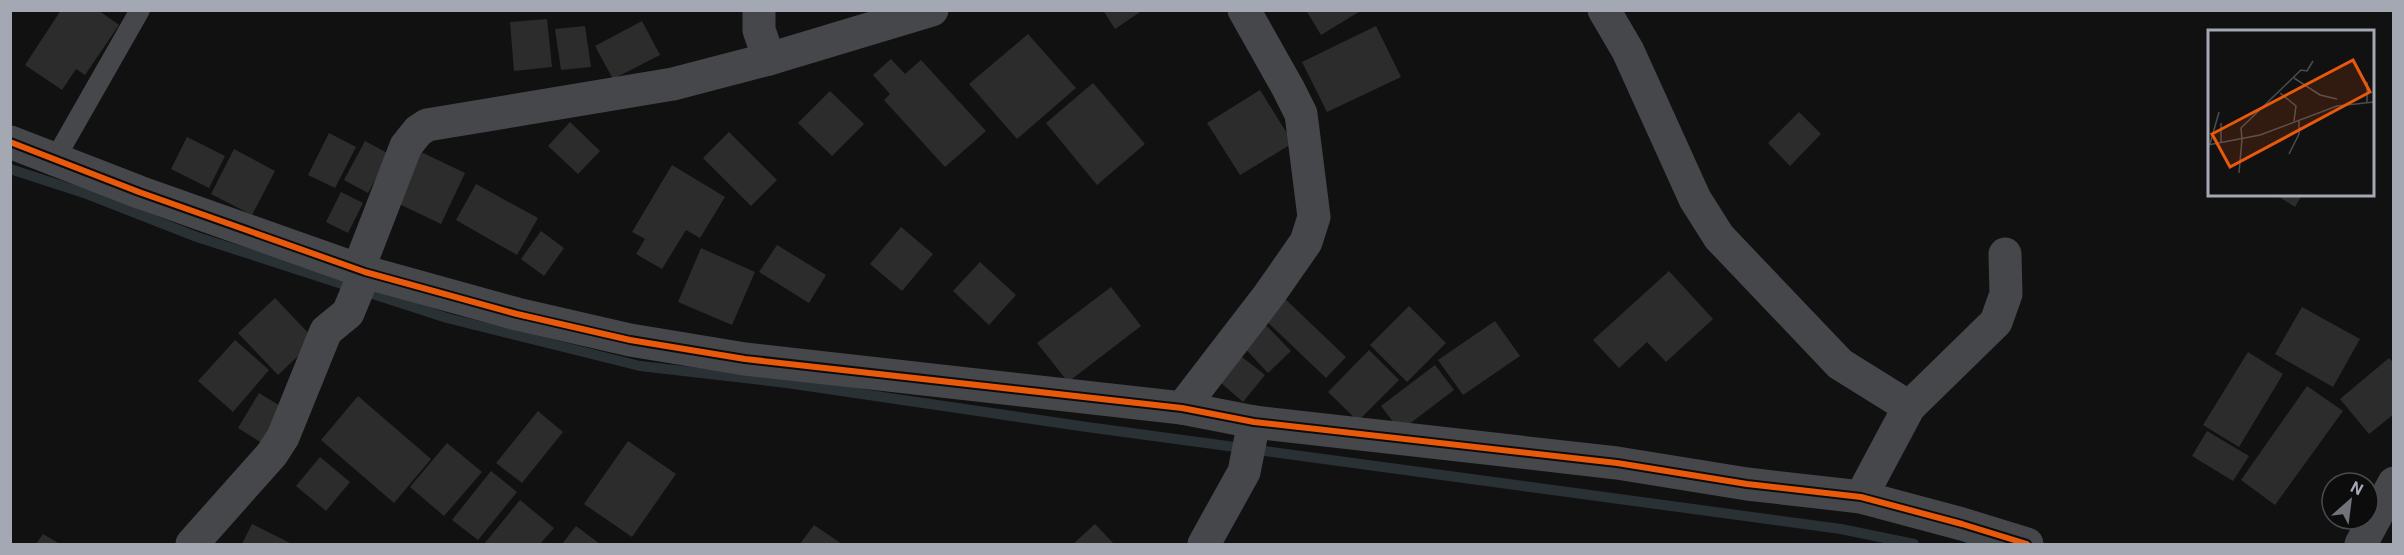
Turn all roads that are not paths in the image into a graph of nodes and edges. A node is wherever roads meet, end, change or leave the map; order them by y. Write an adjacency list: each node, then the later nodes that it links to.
1 (140, 10): 8 (lane)
2 (759, 10): 6 (street)
3 (932, 10): 6 (street)
4 (1244, 10): 11 (street)
5 (1604, 10): 12 (street)
6 (769, 59): 10 (street)
7 (10, 142): 8 (street)
8 (56, 159): 10 (street)
9 (2005, 254): 12 (street)
10 (358, 285): 11 (street); 16 (street)
11 (1182, 408): 13 (street)
12 (1909, 408): 15 (street)
13 (1253, 429): 15 (street); 17 (street)
14 (2394, 483): 19 (street)
15 (1862, 497): 18 (street)
16 (192, 544)
17 (1204, 544)
18 (2027, 544)
19 (2361, 544)

